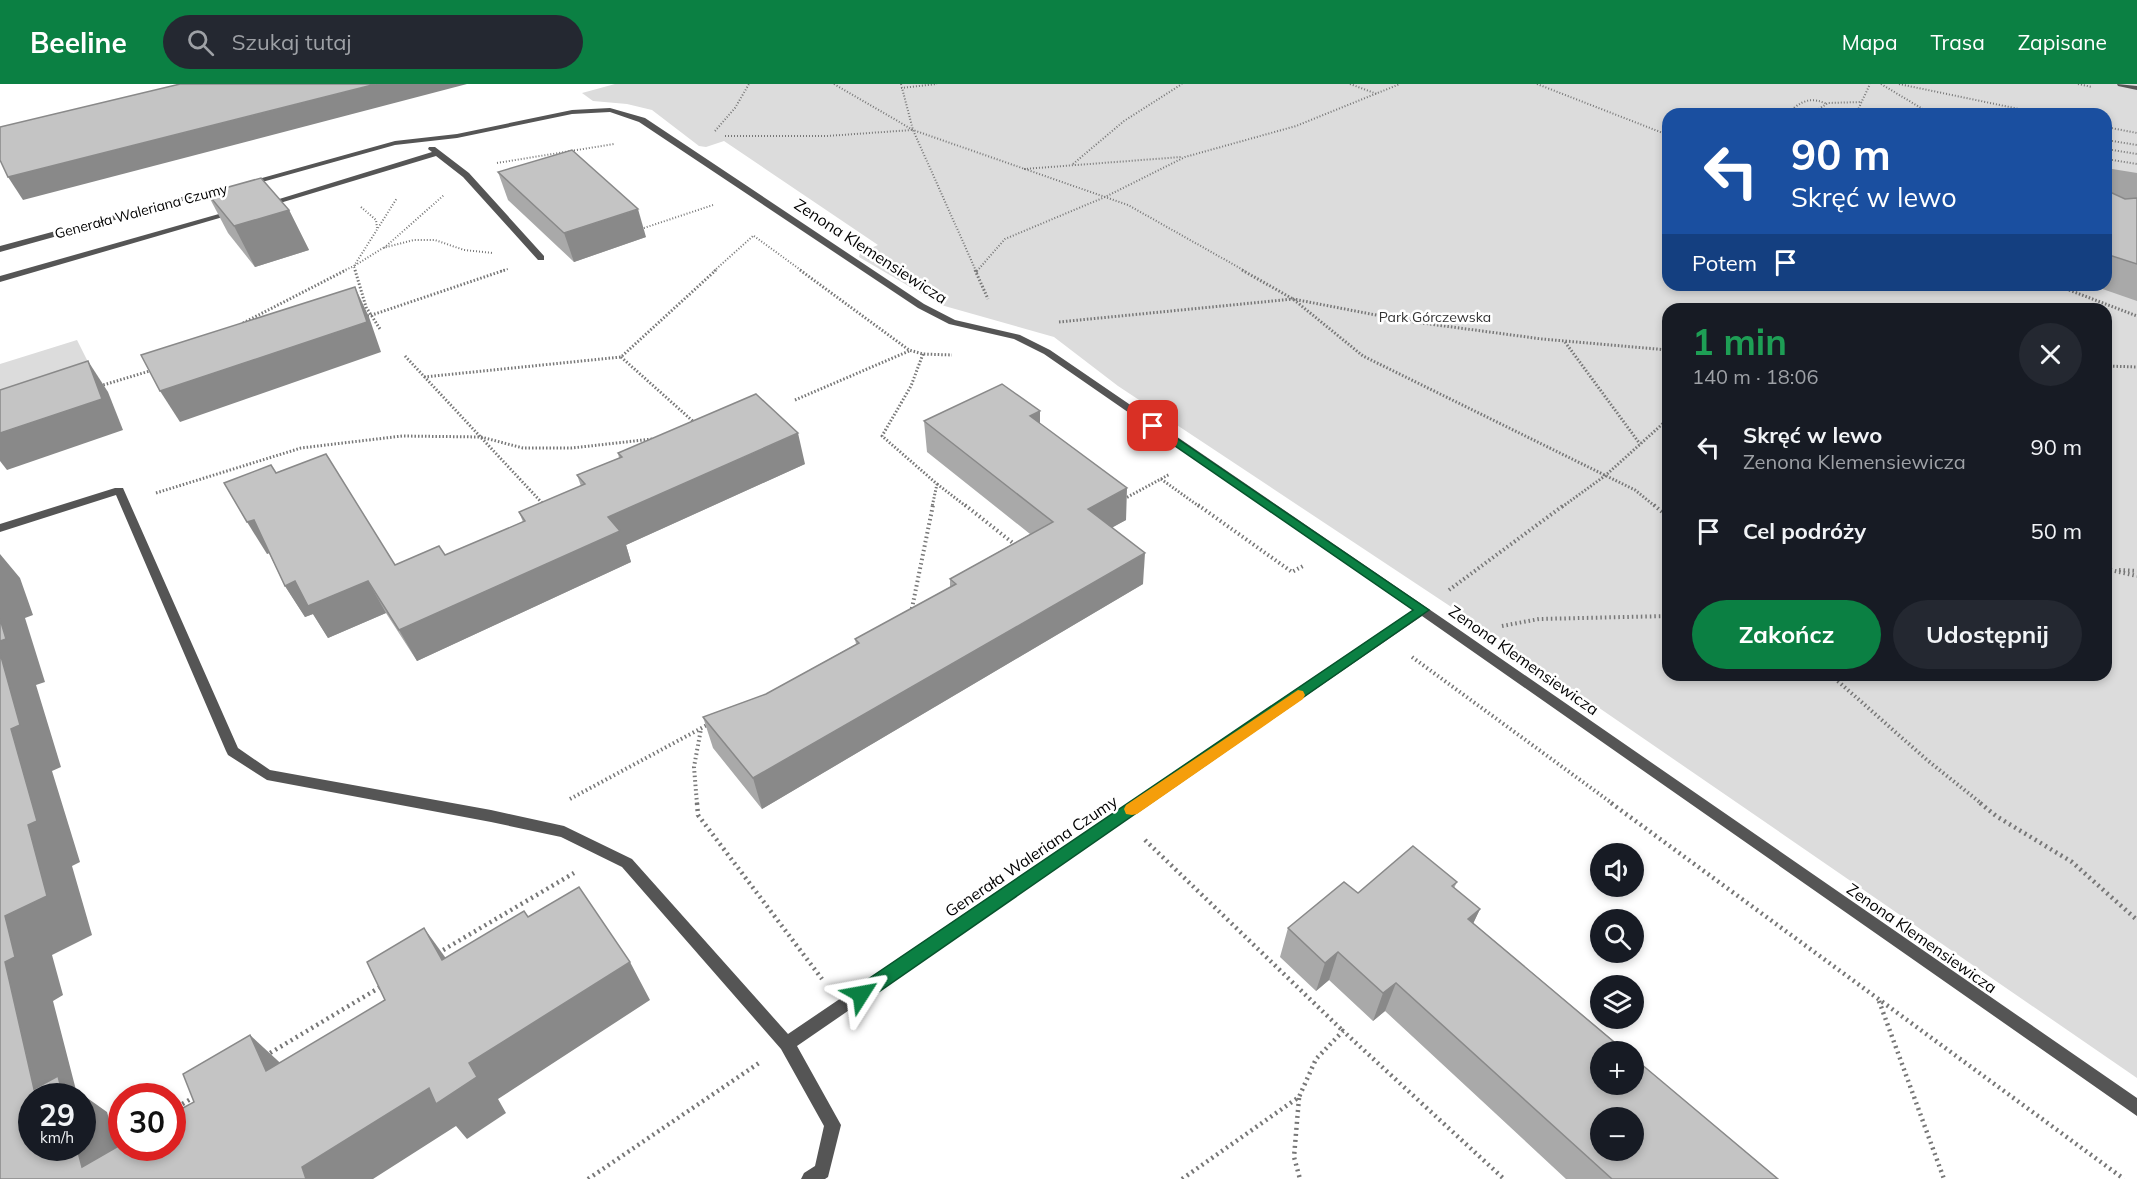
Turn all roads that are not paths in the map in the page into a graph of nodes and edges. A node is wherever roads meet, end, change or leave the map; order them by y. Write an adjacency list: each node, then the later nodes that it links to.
1 (2120, 84): 2 (street)
2 (2137, 88)
3 (457, 136): 4 (street, Generała Waleriana Czumy); 14 (street, Zenona Klemensiewicza)
4 (420, 140): 5 (street); 6 (street, Generała Waleriana Czumy)
5 (438, 153): 8 (street); 11 (street)
6 (237, 185)
7 (226, 188): 10 (street, Generała Waleriana Czumy)
8 (252, 208)
9 (240, 211): 12 (street)
10 (0, 249)
11 (541, 258)
12 (0, 279)
13 (0, 528): 15 (street)
14 (1422, 610): 15 (street, Generała Waleriana Czumy); 16 (street, Zenona Klemensiewicza)
15 (787, 1044): 17 (street)
16 (2137, 1108)
17 (810, 1179)

